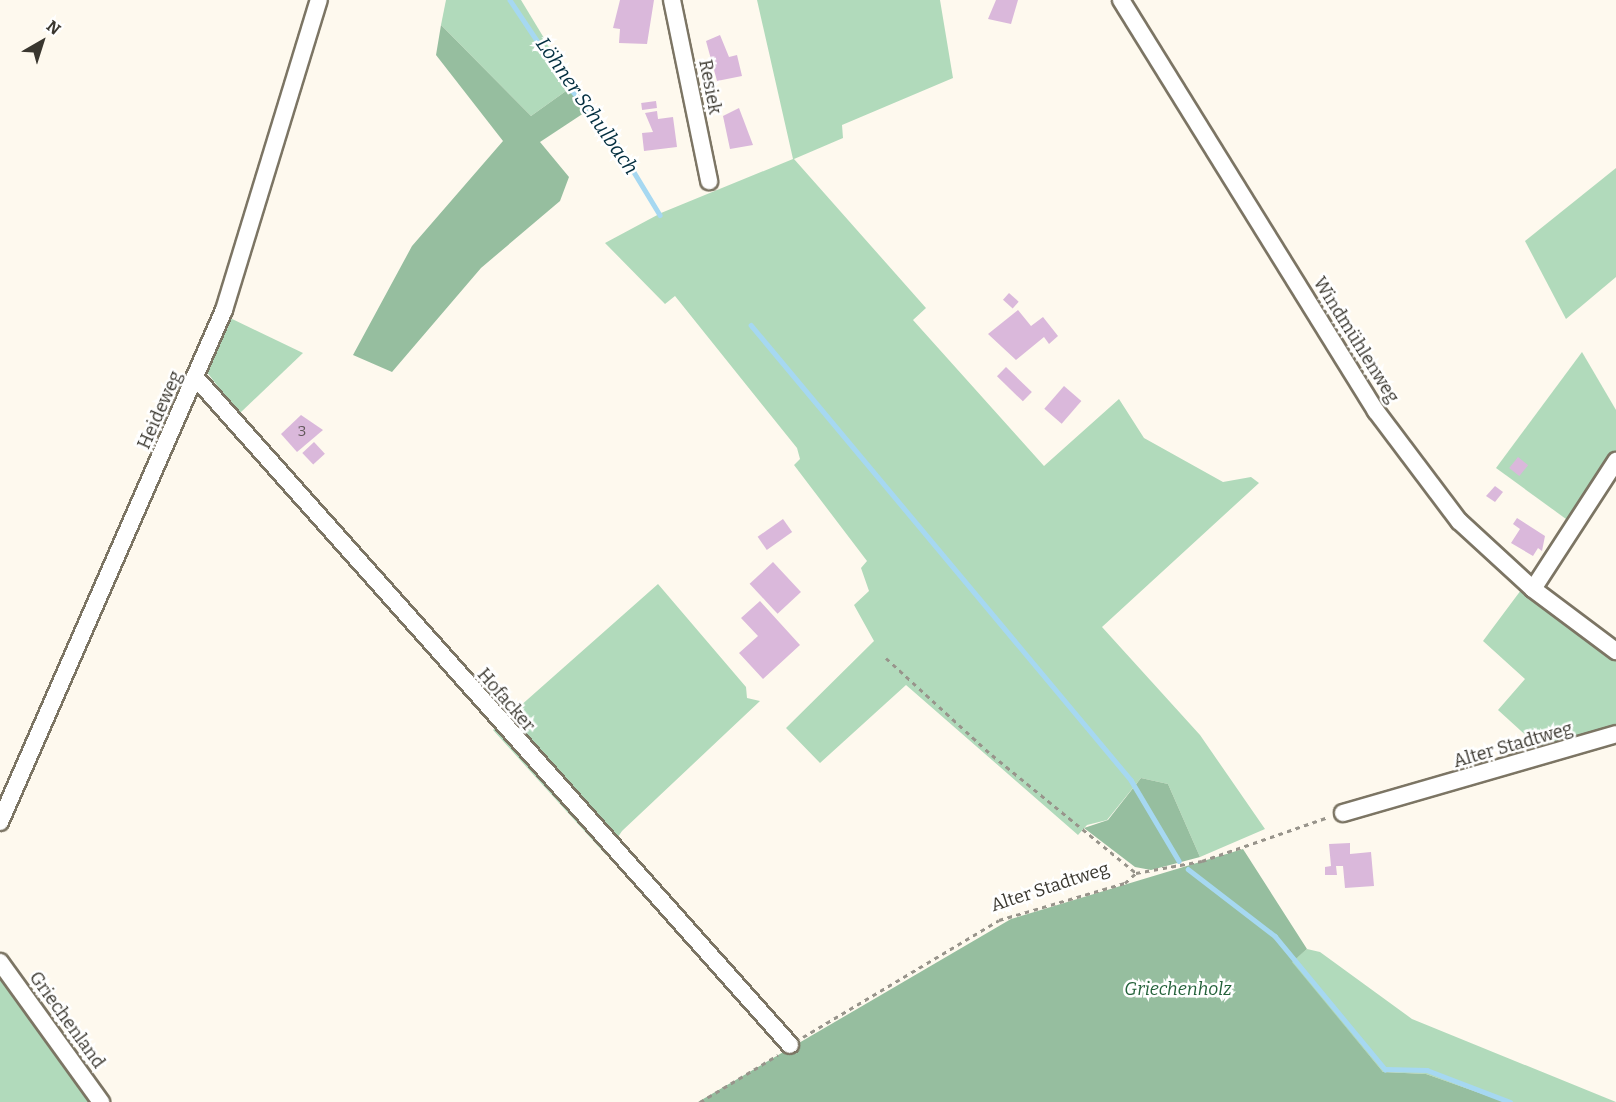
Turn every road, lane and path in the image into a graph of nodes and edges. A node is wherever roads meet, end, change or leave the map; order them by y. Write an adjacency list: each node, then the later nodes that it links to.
1 (319, 0): 5 (street, Heideweg)
2 (672, 0): 4 (street, Resiek)
3 (1121, 0): 7 (street, Windmühlenweg)
4 (709, 182)
5 (196, 378): 12 (street, Heideweg); 15 (street, Hofacker)
6 (1616, 461): 7 (street)
7 (1533, 589): 8 (street, Windmühlenweg)
8 (1616, 651)
9 (886, 658): 13 (path)
10 (1616, 734): 11 (street, Alter Stadtweg)
11 (1342, 813): 13 (path, Alter Stadtweg)
12 (0, 822)
13 (1136, 873): 15 (path, Alter Stadtweg)
14 (0, 962): 16 (street, Griechenland)
15 (790, 1045): 17 (path, Alter Stadtweg)
16 (102, 1102)
17 (700, 1102)

